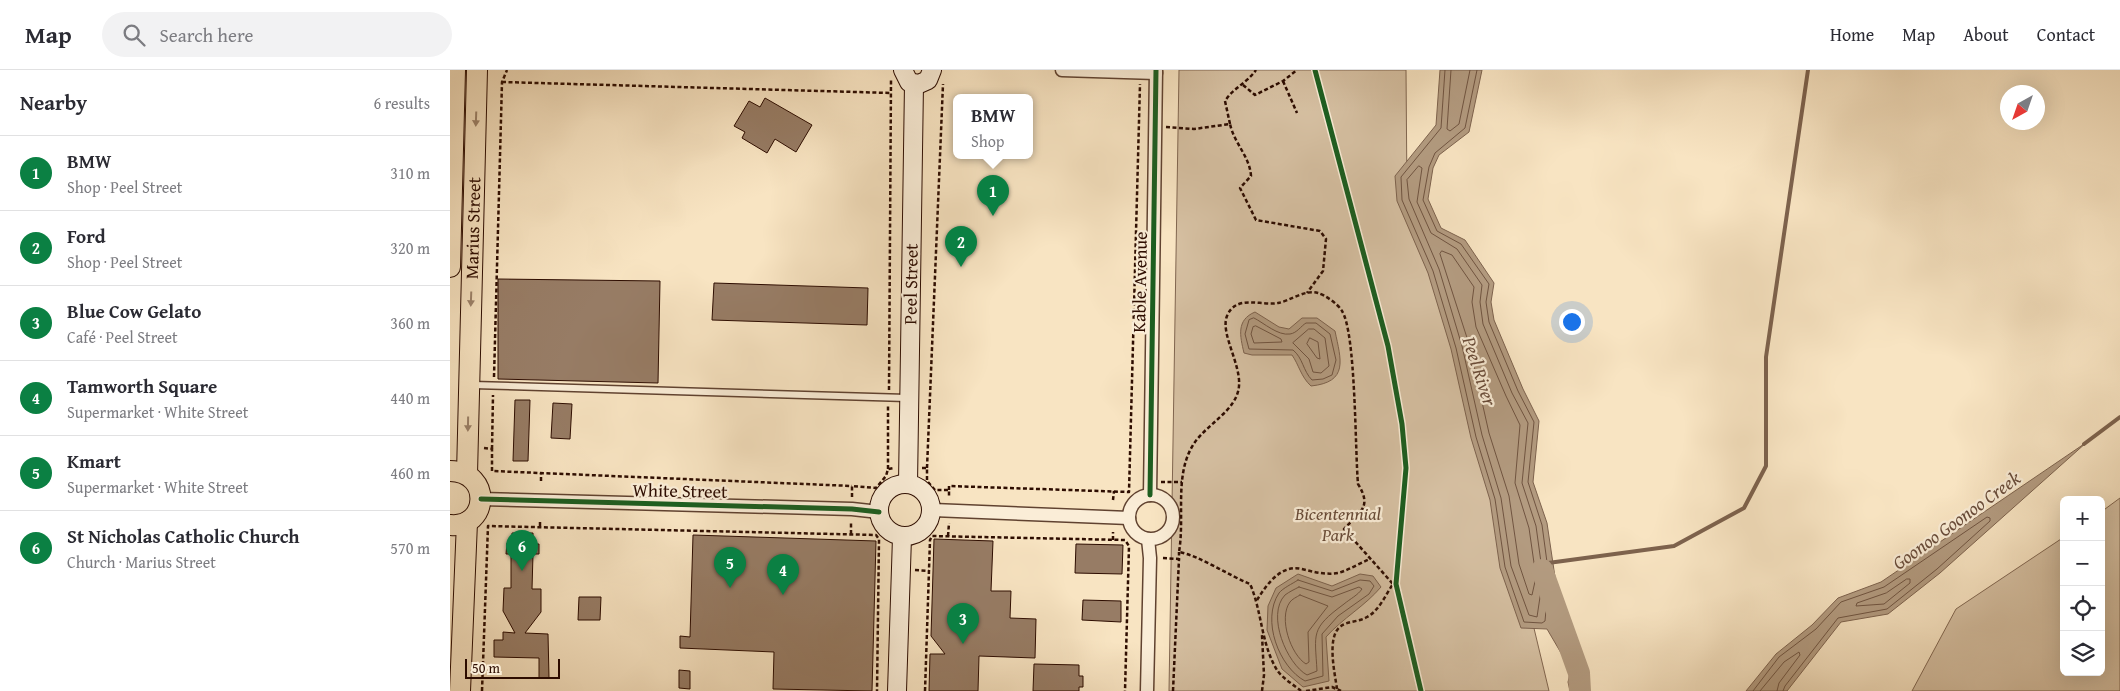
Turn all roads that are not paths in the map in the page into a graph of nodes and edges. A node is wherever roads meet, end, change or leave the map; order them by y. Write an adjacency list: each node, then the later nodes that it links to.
1 (455, 70): 8 (main road, Marius Street)
2 (477, 70): 9 (main road, Marius Street, one-way to 9)
3 (1062, 70): 4 (street)
4 (1156, 71): 13 (street, Kable Avenue)
5 (897, 74): 7 (main road)
6 (938, 75): 7 (main road)
7 (914, 84): 10 (main road, Peel Street)
8 (450, 267)
9 (468, 384): 10 (lane); 11 (main road, Marius Street, one-way to 11)
10 (909, 398): 12 (main road, Peel Street)
11 (458, 473): 14 (main road)
12 (908, 484): 15 (main road); 16 (main road)
13 (1150, 495): 17 (street); 20 (street)
14 (481, 499): 16 (street, White Street); 18 (main road)
15 (932, 510): 17 (street); 19 (main road)
16 (879, 512): 19 (main road)
17 (1129, 518): 20 (street)
18 (458, 524): 21 (main road)
19 (902, 537): 22 (main road)
20 (1148, 539): 23 (street)
21 (460, 691)
22 (898, 691)
23 (1147, 691)

